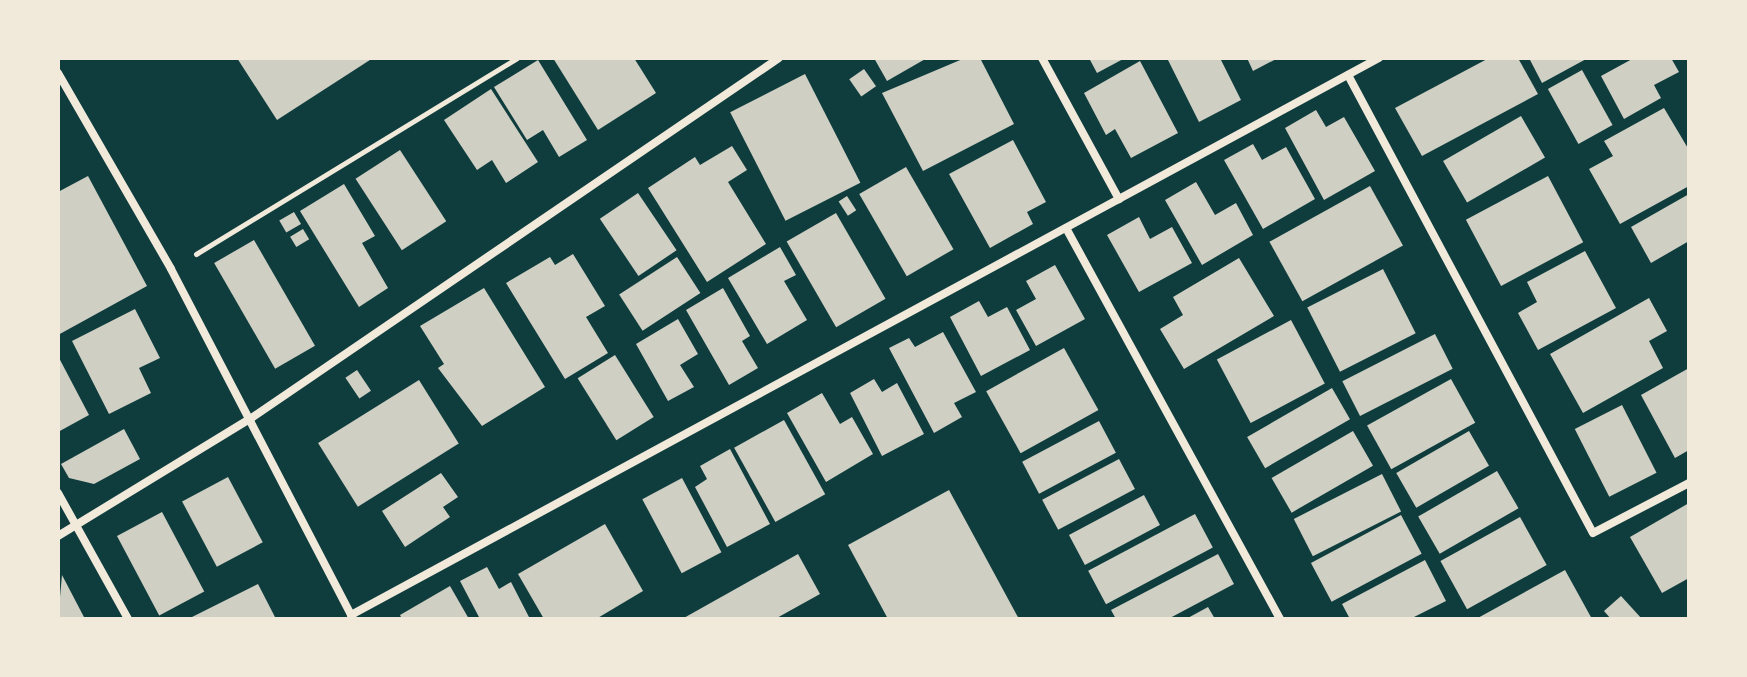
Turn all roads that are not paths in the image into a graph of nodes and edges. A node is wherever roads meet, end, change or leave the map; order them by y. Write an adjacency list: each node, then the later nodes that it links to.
1 (779, 58): 8 (street)
2 (1042, 58): 6 (street)
3 (1379, 58): 5 (street)
4 (58, 73): 8 (street)
5 (1348, 75): 6 (street); 9 (street)
6 (1119, 199): 7 (street)
7 (1066, 228): 13 (street); 15 (street)
8 (250, 419): 11 (street); 13 (street)
9 (1689, 483)
10 (58, 493): 11 (street)
11 (76, 526): 12 (street); 14 (street)
12 (58, 536)
13 (352, 617)
14 (128, 619)
15 (1280, 619)

